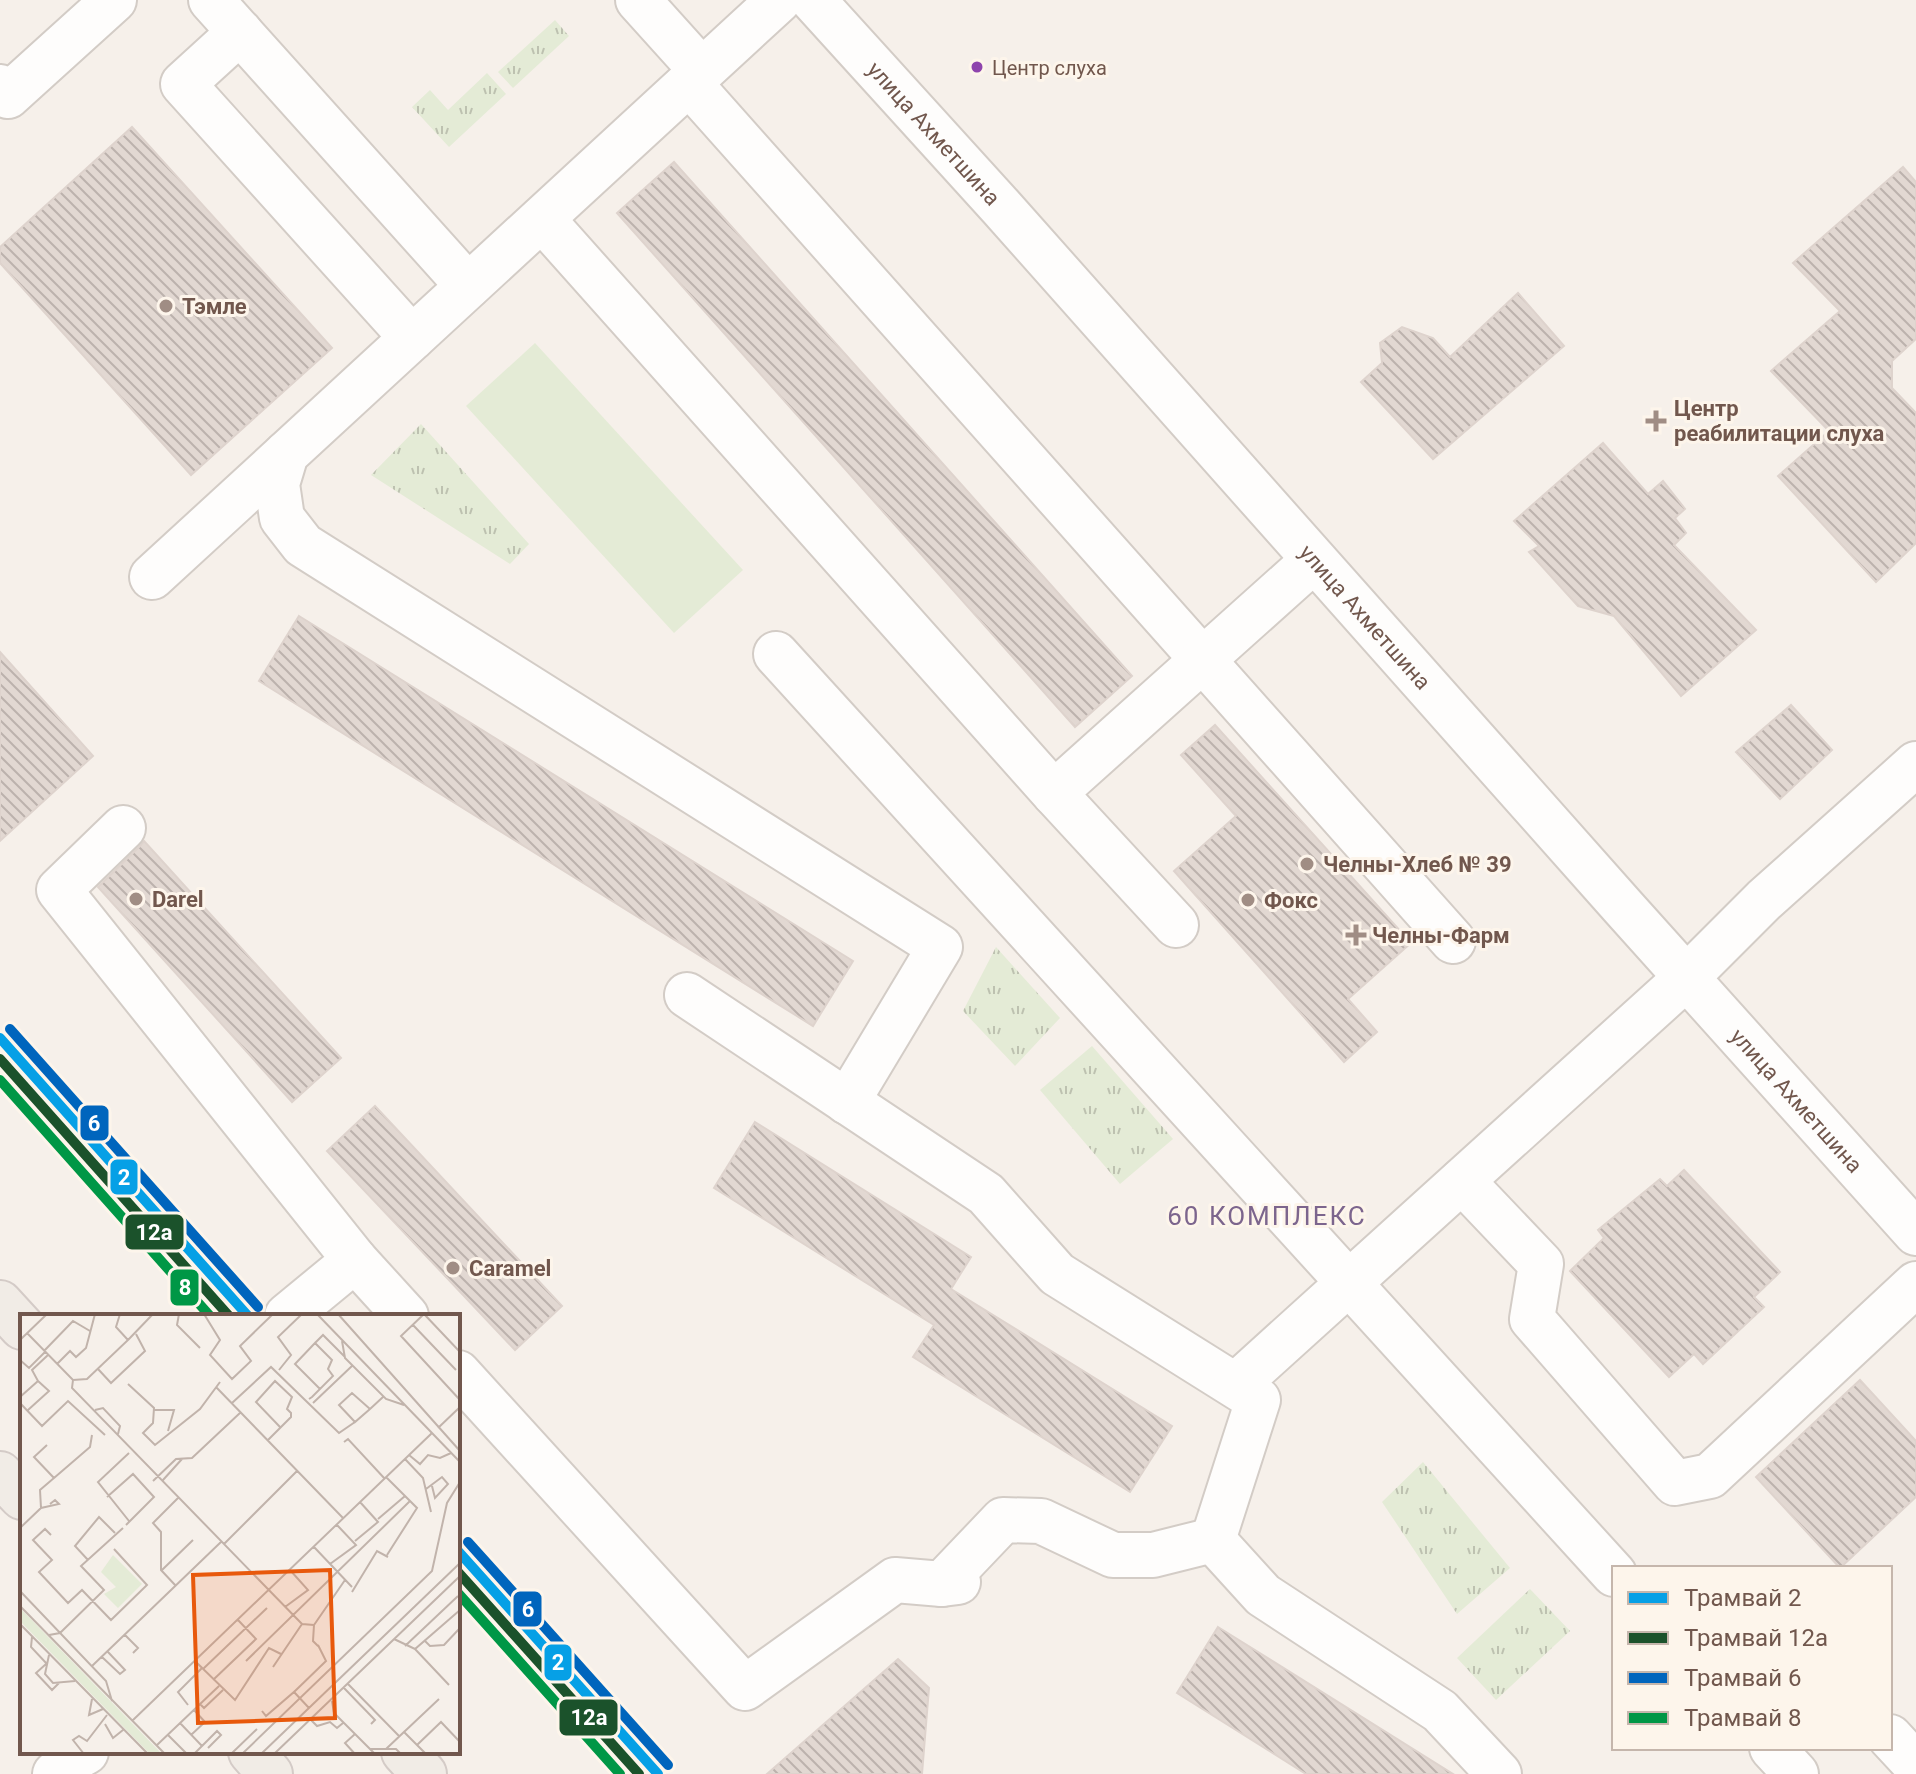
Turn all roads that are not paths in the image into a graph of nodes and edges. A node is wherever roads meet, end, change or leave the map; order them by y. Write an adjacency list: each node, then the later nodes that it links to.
1 (114, 0): 8 (street)
2 (211, 0): 6 (street)
3 (638, 0): 7 (street)
4 (779, 0): 7 (street)
5 (813, 0): 13 (street, улица Ахметшина)
6 (240, 32): 10 (street); 11 (street)
7 (696, 77): 9 (street); 16 (street)
8 (0, 87)
9 (542, 219): 10 (street); 18 (street)
10 (468, 286): 11 (street)
11 (412, 338): 12 (street)
12 (286, 454): 14 (street); 24 (street)
13 (1314, 560): 16 (street); 22 (street, улица Ахметшина)
14 (152, 577)
15 (776, 654): 28 (street)
16 (1202, 660): 18 (street); 21 (street)
17 (1916, 764): 22 (street)
18 (1054, 793): 20 (street)
19 (123, 828): 27 (street)
20 (1176, 925)
21 (1453, 941)
22 (1687, 977): 25 (street); 26 (street, улица Ахметшина)
23 (687, 995): 24 (street)
24 (847, 1102): 35 (street)
25 (1462, 1181): 28 (street); 29 (street)
26 (1916, 1233)
27 (355, 1260): 31 (street); 32 (street)
28 (1349, 1283): 35 (street); 39 (street)
29 (1916, 1284)
30 (0, 1303): 33 (main road)
31 (289, 1314)
32 (404, 1314)
33 (20, 1325)
34 (460, 1375): 38 (street)
35 (1236, 1385): 38 (street)
36 (0, 1474): 37 (main road)
37 (20, 1495)
38 (1213, 1540): 45 (street)
39 (1612, 1572)
40 (1892, 1739): 43 (street)
41 (1774, 1750): 46 (street)
42 (406, 1754): 44 (main road)
43 (1916, 1765)
44 (424, 1774)
45 (1499, 1774)
46 (1796, 1774)

